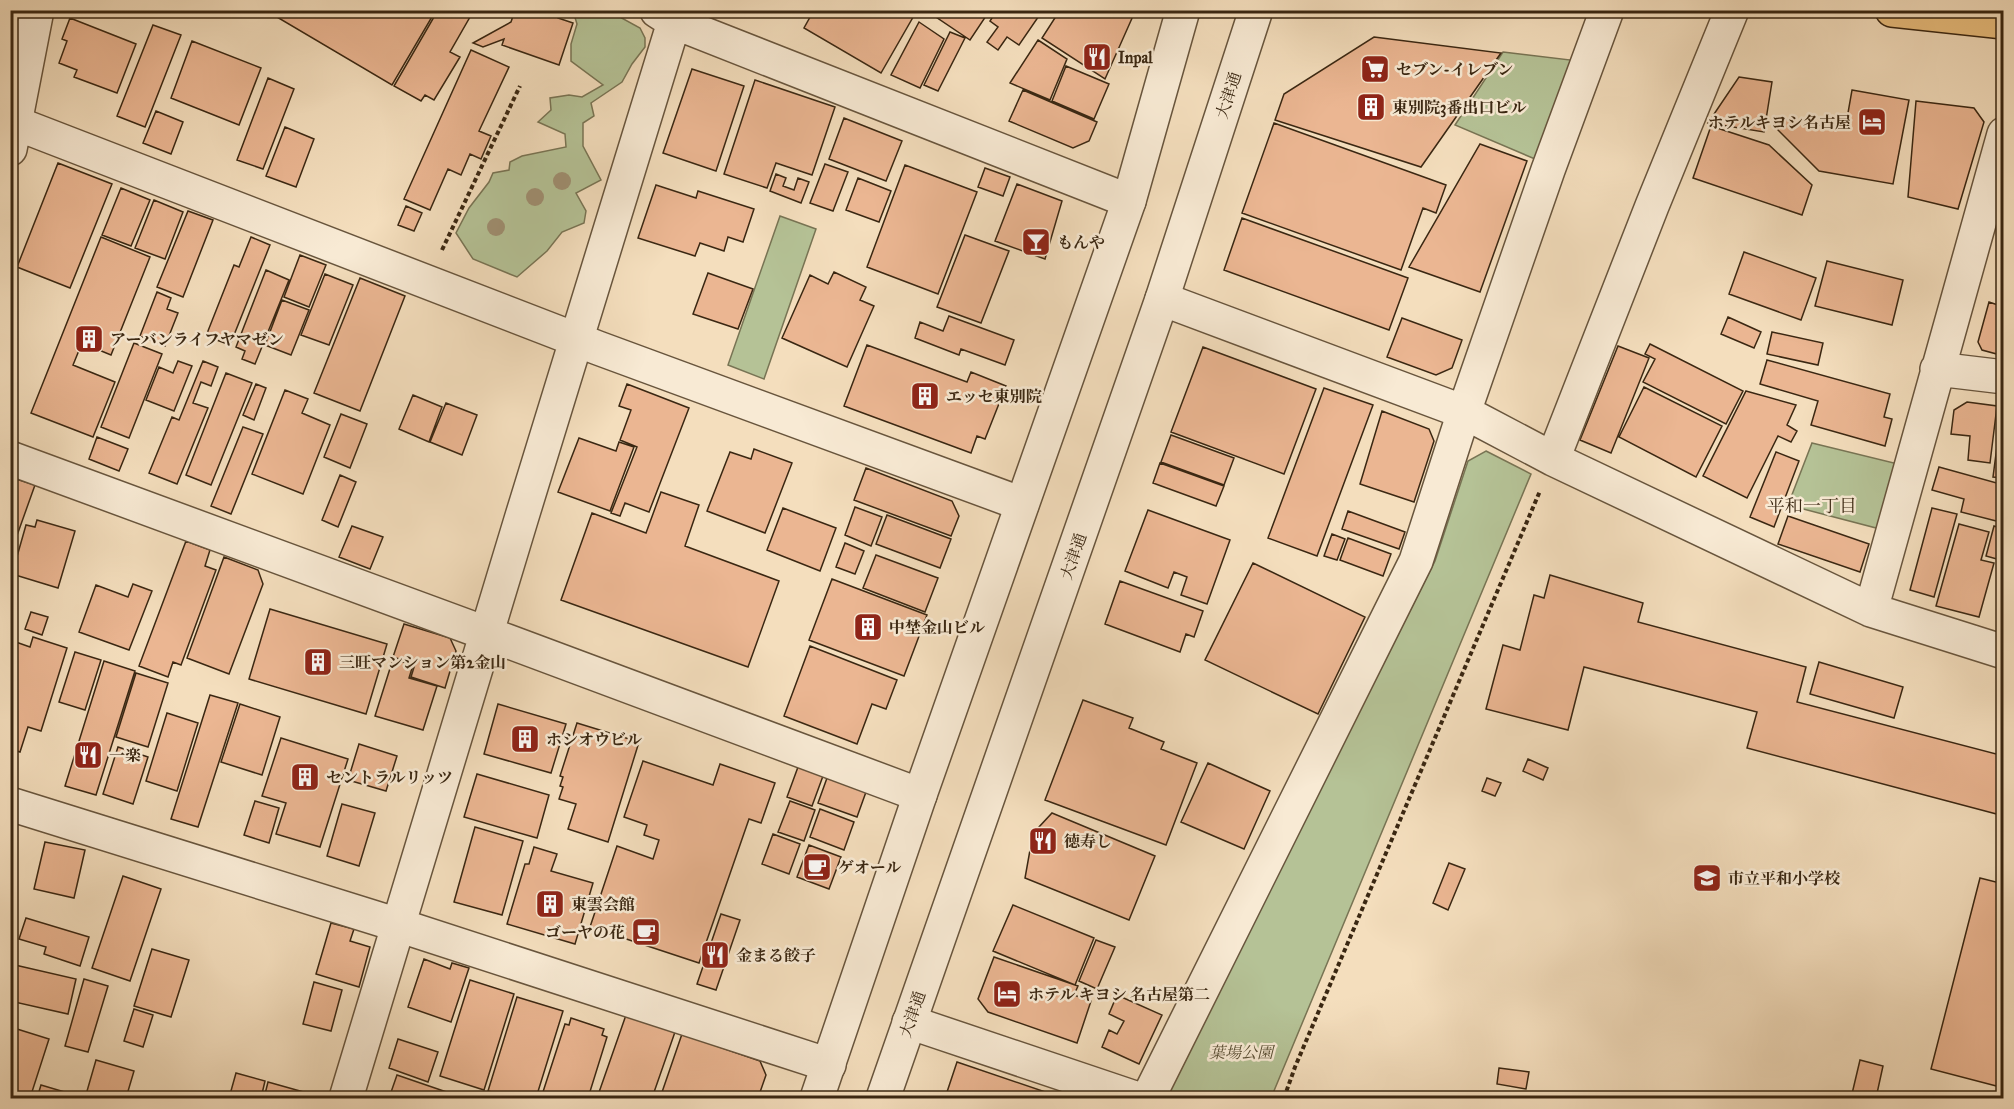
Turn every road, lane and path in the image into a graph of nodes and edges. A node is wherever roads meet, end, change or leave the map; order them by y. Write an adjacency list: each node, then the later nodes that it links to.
1 (37, 10): 10 (street)
2 (1183, 10): 12 (street)
3 (1256, 10): 14 (street, 大津通)
4 (1607, 10): 18 (street)
5 (1732, 10): 20 (street)
6 (1892, 10): 8 (main road)
7 (671, 14): 12 (street); 15 (street)
8 (2004, 22)
9 (520, 86): 13 (path)
10 (12, 131): 15 (street)
11 (2004, 134): 16 (street)
12 (1129, 201): 21 (street)
13 (441, 253)
14 (1162, 299): 18 (street); 28 (street, 大津通)
15 (575, 339): 21 (street); 23 (street)
16 (1937, 369): 17 (street); 22 (street)
17 (2004, 377)
18 (1464, 412): 20 (street); 34 (street)
19 (10, 458): 23 (street)
20 (1553, 459): 22 (street); 35 (path)
21 (1022, 504): 25 (street)
22 (1871, 610): 24 (street)
23 (488, 634): 25 (street); 27 (street)
24 (2004, 652)
25 (920, 795): 29 (street)
26 (10, 804): 27 (street)
27 (399, 925): 29 (street); 30 (street)
28 (909, 1022): 32 (street, 大津通); 33 (street)
29 (829, 1065): 31 (street)
30 (346, 1098)
31 (817, 1098)
32 (883, 1098)
33 (1136, 1098)
34 (1148, 1098)
35 (1284, 1098)

